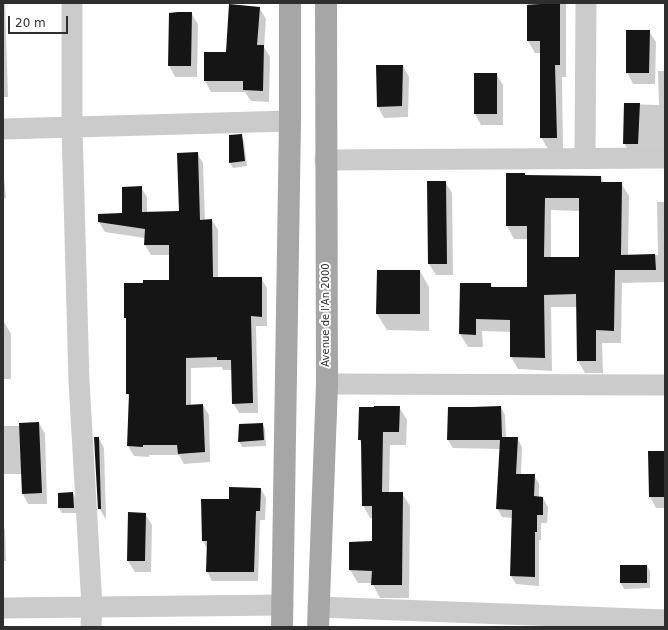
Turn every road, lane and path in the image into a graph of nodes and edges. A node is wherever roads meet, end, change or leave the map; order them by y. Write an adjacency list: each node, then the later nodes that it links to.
1 (72, 3): 6 (street)
2 (290, 3): 5 (main road)
3 (326, 3): 10 (main road, Avenue de l'An 2000)
4 (586, 3): 8 (street)
5 (290, 121): 6 (street); 13 (main road)
6 (72, 127): 7 (street); 15 (street)
7 (3, 129)
8 (585, 158): 9 (street); 10 (street)
9 (665, 158)
10 (325, 160): 11 (main road, Avenue de l'An 2000)
11 (327, 384): 12 (street); 16 (main road, Avenue de l'An 2000)
12 (665, 385)
13 (283, 605): 15 (street); 19 (main road)
14 (3, 608): 15 (street)
15 (92, 617)
16 (318, 617): 18 (street)
17 (665, 620): 18 (street)
18 (565, 621)
19 (282, 627)

